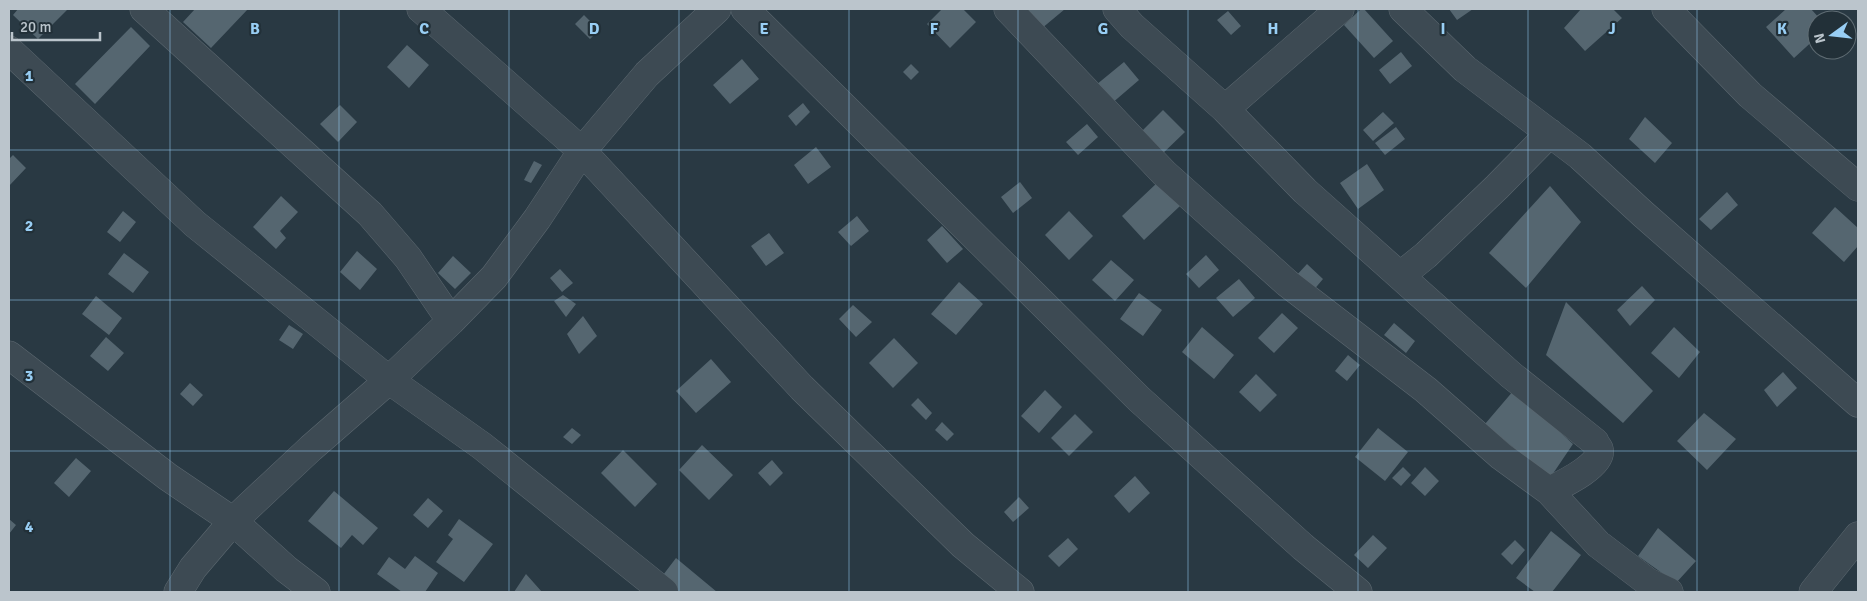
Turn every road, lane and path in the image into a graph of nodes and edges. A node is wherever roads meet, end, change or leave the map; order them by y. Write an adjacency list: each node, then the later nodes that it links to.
1 (144, 9): 16 (street)
2 (421, 9): 13 (street)
3 (717, 9): 13 (street)
4 (745, 9): 27 (street)
5 (1008, 9): 20 (street)
6 (1117, 9): 11 (street)
7 (1340, 9): 11 (street)
8 (1403, 9): 12 (street)
9 (1666, 9): 14 (street)
10 (9, 50): 18 (street)
11 (1224, 109): 15 (street)
12 (1550, 133): 15 (street); 19 (street)
13 (582, 151): 16 (street); 26 (street)
14 (1858, 186)
15 (1400, 276): 20 (street)
16 (451, 321): 18 (street)
17 (9, 355): 21 (street)
18 (389, 380): 21 (street); 25 (street)
19 (1858, 403)
20 (1549, 491): 28 (street)
21 (233, 522): 23 (street); 24 (street)
22 (1858, 536): 29 (street)
23 (178, 592)
24 (316, 592)
25 (664, 592)
26 (1020, 592)
27 (1358, 592)
28 (1669, 592)
29 (1813, 592)

